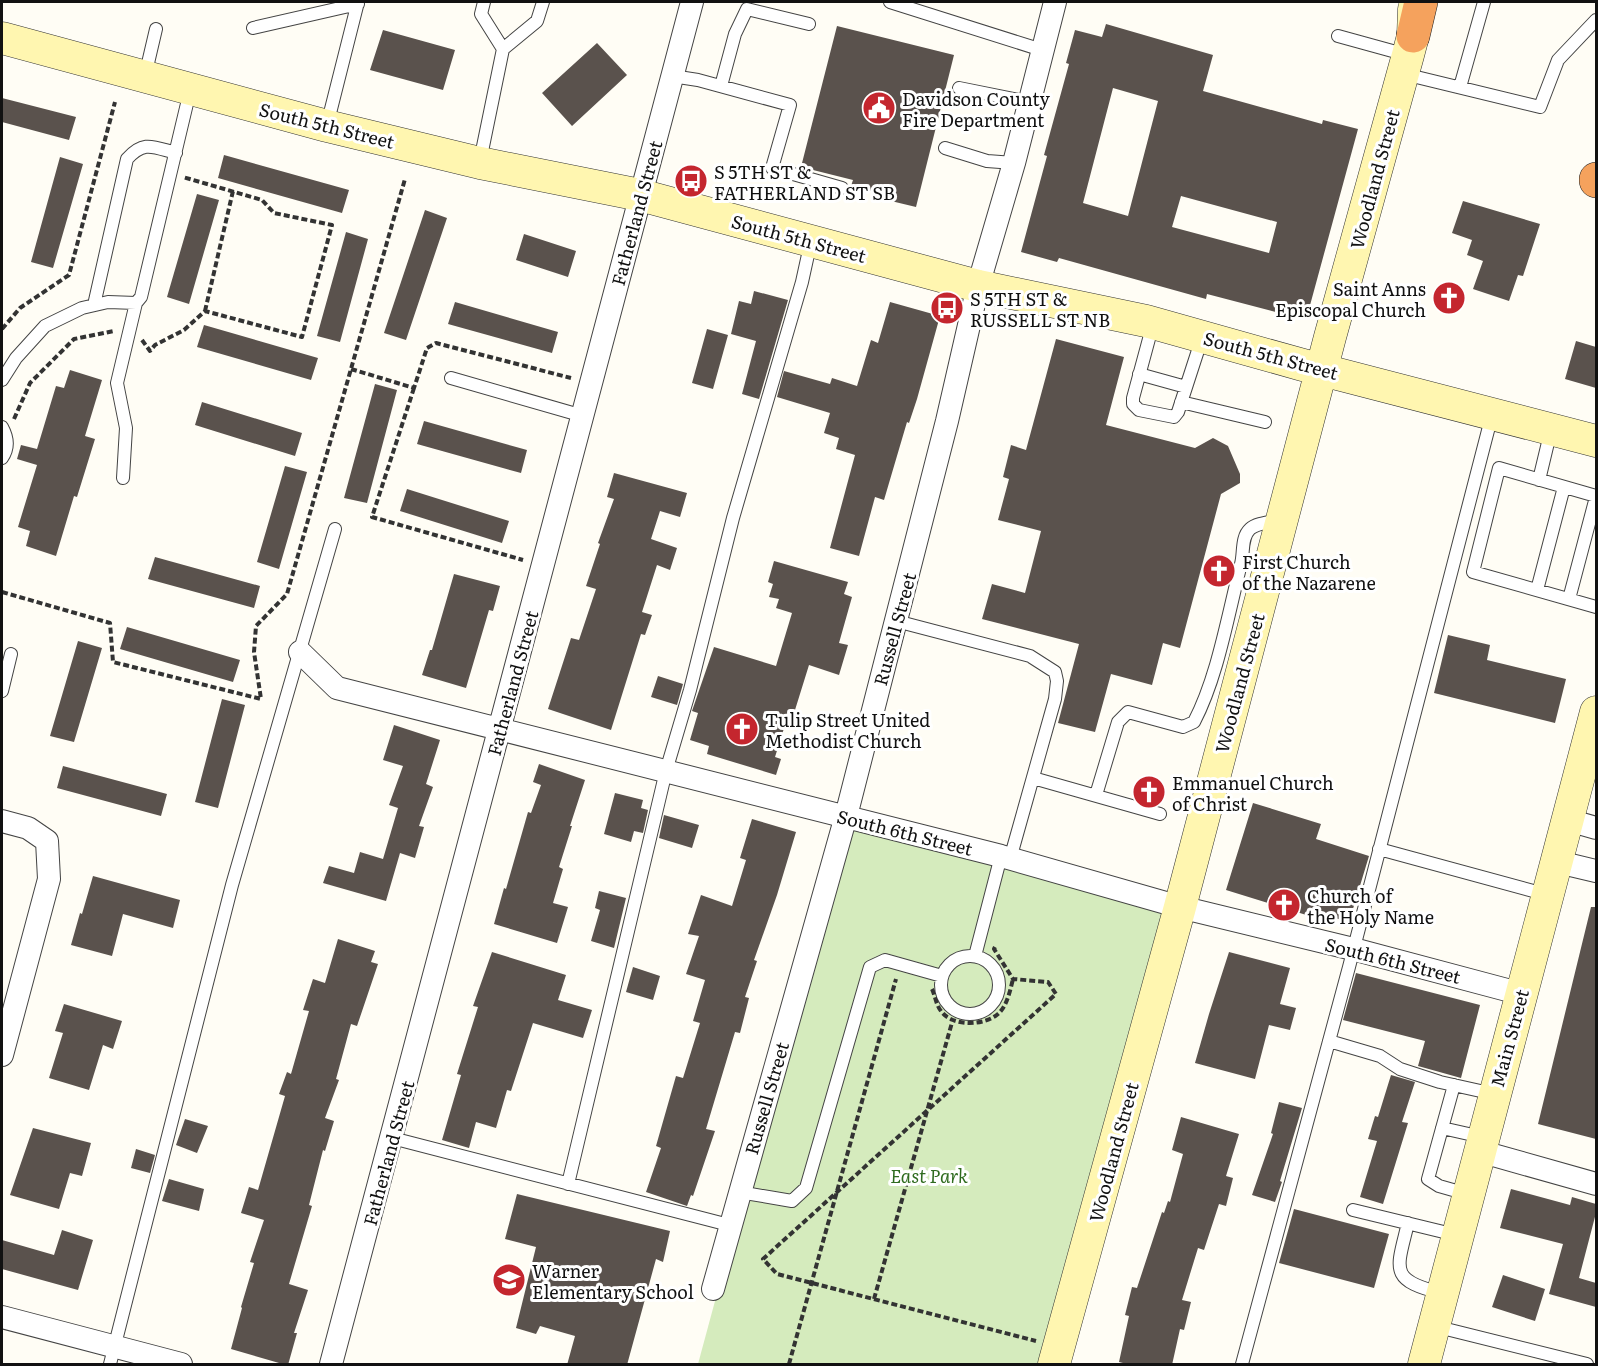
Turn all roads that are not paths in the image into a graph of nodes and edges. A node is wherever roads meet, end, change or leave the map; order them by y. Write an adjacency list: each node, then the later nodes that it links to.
1 (484, 2): 17 (lane)
2 (543, 2): 17 (lane)
3 (692, 2): 20 (street, Fatherland Street)
4 (890, 2): 18 (lane)
5 (1055, 2): 18 (street, Russell Street)
6 (1414, 2): 19 (main road, Woodland Street)
7 (1421, 2): 19 (highway)
8 (1429, 2): 19 (main road, Woodland Street)
9 (1484, 2): 23 (lane)
10 (358, 3): 13 (lane); 27 (lane)
11 (1596, 20): 23 (lane)
12 (809, 24): 22 (lane)
13 (253, 28)
14 (156, 29): 21 (lane)
15 (1338, 36): 19 (lane)
16 (2, 38): 21 (main road, South 5th Street)
17 (503, 49): 30 (lane)
18 (1042, 50): 26 (street, Russell Street)
19 (1408, 55): 23 (lane); 40 (main road, Woodland Street)
20 (672, 76): 22 (lane); 33 (street, Fatherland Street)
21 (145, 77): 25 (main road, South 5th Street)
22 (721, 86): 32 (lane)
23 (1460, 87)
24 (959, 88): 26 (lane)
25 (190, 90): 27 (main road, South 5th Street); 29 (lane)
26 (1029, 102): 31 (street, Russell Street)
27 (327, 126): 30 (main road, South 5th Street)
28 (945, 148): 31 (lane)
29 (176, 153): 36 (lane); 37 (lane)
30 (480, 163): 33 (main road, South 5th Street)
31 (1014, 163): 35 (street, Russell Street)
32 (842, 188)
33 (640, 195): 34 (main road, South 5th Street); 47 (street, Fatherland Street)
34 (811, 241): 35 (main road, South 5th Street); 69 (lane)
35 (978, 286): 38 (main road, South 5th Street); 63 (street, Russell Street)
36 (136, 303): 37 (lane); 53 (lane)
37 (94, 305): 43 (lane)
38 (1154, 323): 39 (main road, South 5th Street); 41 (lane)
39 (1202, 336): 40 (main road, South 5th Street); 44 (lane)
40 (1323, 369): 46 (main road, South 5th Street); 58 (main road, Woodland Street)
41 (1139, 374): 44 (lane); 45 (lane)
42 (451, 378): 47 (lane)
43 (2, 380)
44 (1186, 387): 45 (lane)
45 (1181, 402): 48 (lane)
46 (1492, 413): 50 (main road, South 5th Street); 76 (lane)
47 (583, 416): 68 (street, Fatherland Street)
48 (1265, 422)
49 (2, 427): 52 (lane)
50 (1552, 429): 51 (main road, South 5th Street); 54 (lane)
51 (1596, 441)
52 (2, 458)
53 (123, 478)
54 (1539, 480): 55 (lane); 60 (lane)
55 (1564, 486): 56 (lane); 60 (lane)
56 (1596, 496): 57 (lane)
57 (1594, 517): 61 (lane)
58 (1281, 520): 71 (lane); 81 (main road, Woodland Street)
59 (335, 529): 64 (lane)
60 (1537, 590): 61 (lane)
61 (1569, 599): 62 (lane)
62 (1596, 607)
63 (896, 621): 70 (lane); 73 (street, Russell Street)
64 (300, 652): 68 (street, South 6th Street); 105 (lane)
65 (11, 654): 66 (lane)
66 (2, 691)
67 (1596, 712): 75 (main road, Main Street)
68 (500, 728): 69 (street, South 6th Street); 91 (street, Fatherland Street)
69 (666, 771): 73 (street, South 6th Street); 93 (lane)
70 (1033, 777): 71 (lane); 77 (lane)
71 (1096, 795): 72 (lane)
72 (1160, 814)
73 (846, 816): 77 (street, South 6th Street); 95 (street, Russell Street)
74 (2, 821): 87 (street)
75 (1582, 824): 78 (main road, Main Street)
76 (1379, 849): 80 (lane); 82 (lane)
77 (1005, 857): 81 (street, South 6th Street); 83 (lane)
78 (1558, 862): 79 (street); 80 (main road, Main Street)
79 (1596, 871)
80 (1549, 895): 85 (main road, Main Street)
81 (1180, 907): 82 (street, South 6th Street); 106 (main road, Woodland Street)
82 (1353, 950): 85 (street, South 6th Street); 86 (lane)
83 (975, 956): 84 (lane); 84 (lane)
84 (942, 976): 95 (lane)
85 (1521, 994): 89 (main road, Main Street)
86 (1329, 1041): 88 (lane); 109 (lane)
87 (2, 1055)
88 (1454, 1085): 89 (lane); 90 (lane)
89 (1494, 1094): 92 (main road, Main Street)
90 (1442, 1128): 92 (lane); 96 (lane)
91 (392, 1138): 93 (lane); 108 (street, Fatherland Street)
92 (1480, 1144): 94 (street); 96 (main road, Main Street)
93 (568, 1184): 99 (lane)
94 (1596, 1184)
95 (739, 1192): 99 (street, Russell Street)
96 (1468, 1194): 100 (main road, Main Street)
97 (1353, 1210): 98 (lane)
98 (1408, 1223): 100 (lane); 102 (lane)
99 (729, 1225): 101 (street, Russell Street)
100 (1457, 1235): 102 (main road, Main Street)
101 (712, 1289)
102 (1442, 1294): 104 (main road, Main Street)
103 (2, 1317): 105 (street)
104 (1434, 1326): 110 (main road, Main Street); 111 (lane)
105 (112, 1356): 107 (street)
106 (1053, 1357)
107 (182, 1365)
108 (331, 1365)
109 (1242, 1365)
110 (1424, 1365)
111 (1587, 1365)

